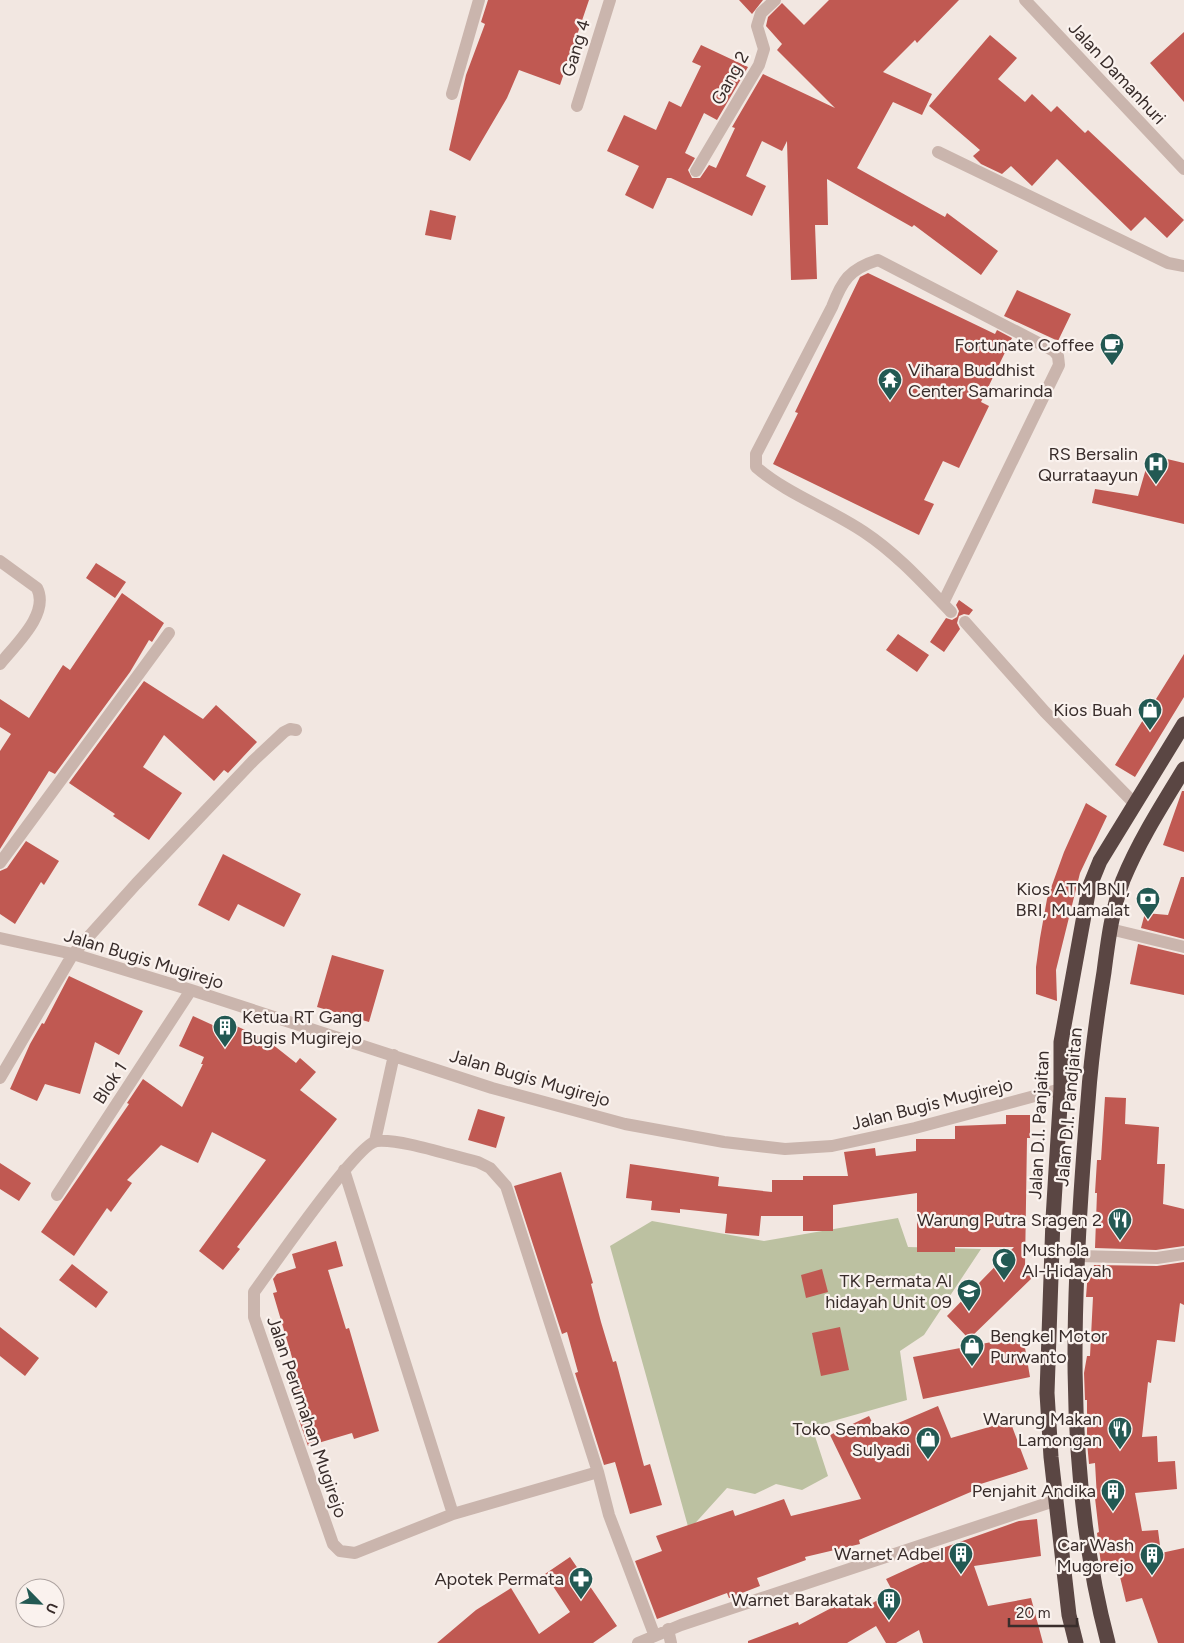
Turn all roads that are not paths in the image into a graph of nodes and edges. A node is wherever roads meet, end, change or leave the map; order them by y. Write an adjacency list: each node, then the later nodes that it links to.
1 (479, 0): 5 (street)
2 (610, 0): 6 (street, Gang 4)
3 (775, 0): 9 (street, Gang 2)
4 (1024, 0): 8 (street, Jalan Damanhuri)
5 (452, 94)
6 (577, 106)
7 (938, 152): 10 (street)
8 (1184, 169)
9 (696, 171)
10 (1184, 266)
11 (0, 561): 15 (street)
12 (947, 608): 12 (street)
13 (965, 622): 19 (street)
14 (169, 634): 20 (street)
15 (0, 664)
16 (1184, 724): 19 (highway, Jalan D.I. Panjaitan)
17 (296, 730): 24 (street)
18 (1184, 769): 21 (highway, Jalan D.I. Pandjaitan)
19 (1135, 804): 28 (highway, Jalan D.I. Panjaitan)
20 (0, 863)
21 (1110, 929): 23 (street); 33 (highway, Jalan D.I. Pandjaitan)
22 (0, 938): 24 (street, Jalan Bugis Mugirejo)
23 (1184, 946)
24 (73, 954): 25 (street, Jalan Bugis Mugirejo); 27 (street)
25 (191, 990): 26 (street, Jalan Bugis Mugirejo); 31 (street, Blok 1)
26 (394, 1055): 28 (street, Jalan Bugis Mugirejo); 29 (street)
27 (0, 1078)
28 (1061, 1090): 36 (highway, Jalan D.I. Panjaitan)
29 (375, 1141): 30 (street, Jalan Perumahan Mugirejo); 34 (street)
30 (344, 1170): 37 (street); 37 (street, Jalan Perumahan Mugirejo)
31 (57, 1195)
32 (1184, 1254): 33 (street)
33 (1078, 1256): 35 (highway, Jalan D.I. Pandjaitan)
34 (598, 1472): 37 (street, Jalan Perumahan Mugirejo); 39 (street)
35 (1082, 1492): 36 (highway); 43 (highway, Jalan D.I. Pandjaitan)
36 (1057, 1500): 38 (street); 42 (highway, Jalan D.I. Panjaitan)
37 (453, 1514)
38 (668, 1629): 39 (street); 41 (street)
39 (654, 1634): 40 (street)
40 (638, 1643)
41 (671, 1643)
42 (1076, 1643)
43 (1108, 1643)

